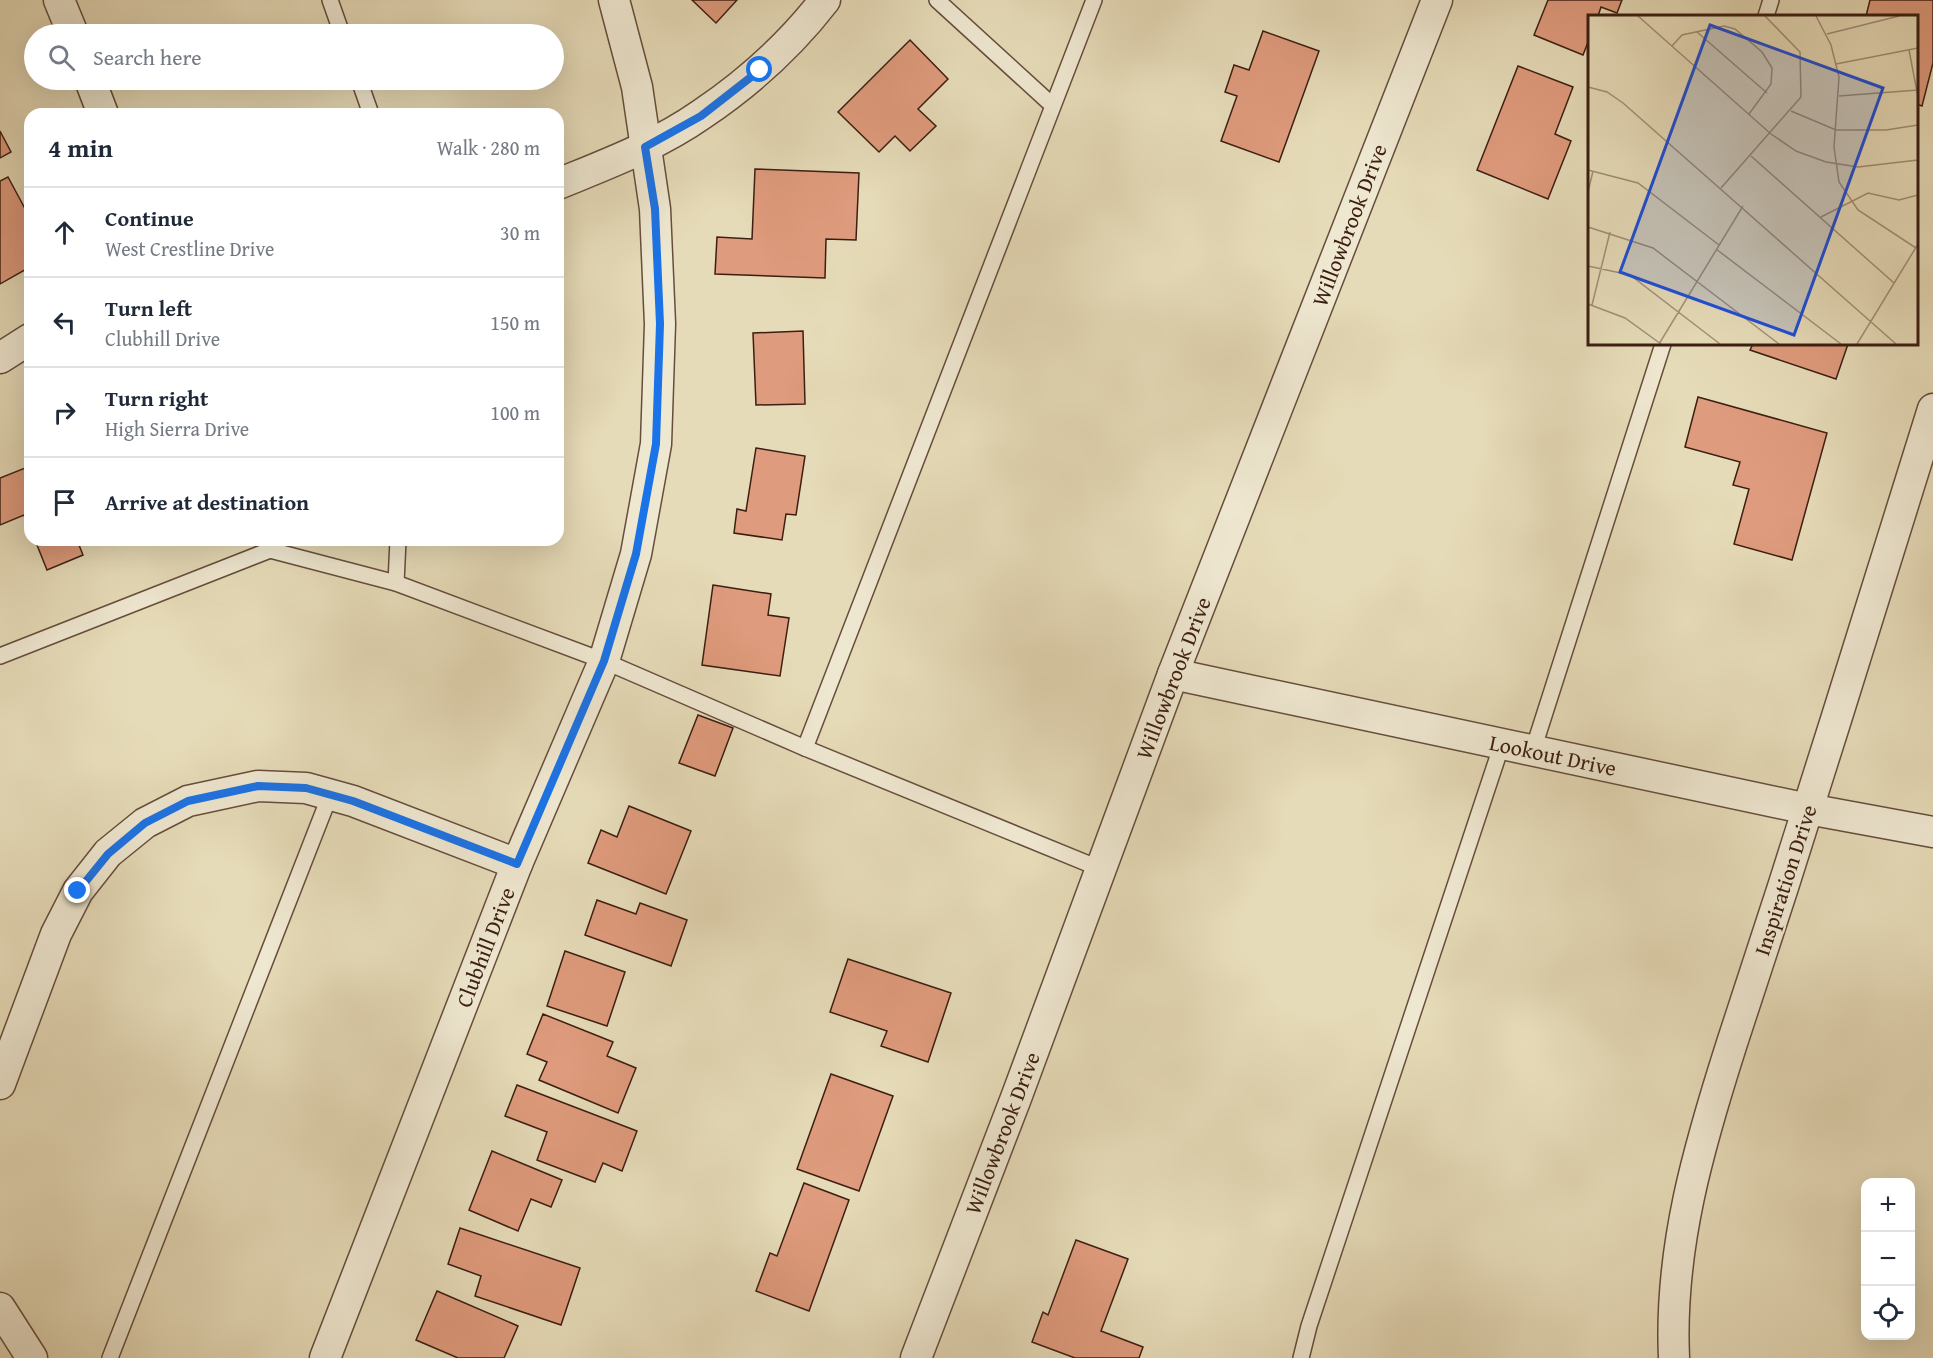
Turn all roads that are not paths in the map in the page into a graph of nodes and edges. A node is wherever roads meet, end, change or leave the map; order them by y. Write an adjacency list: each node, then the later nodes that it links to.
1 (59, 0): 10 (street)
2 (330, 0): 11 (lane)
3 (614, 0): 17 (street, Clubhill Drive)
4 (825, 0): 17 (street)
5 (937, 0): 14 (lane)
6 (1094, 0): 14 (lane)
7 (1437, 0): 27 (street, Willowbrook Drive)
8 (1771, 0): 9 (lane)
9 (1766, 15)
10 (69, 24)
11 (338, 24)
12 (94, 90): 15 (street)
13 (363, 90): 16 (lane)
14 (1052, 105): 29 (lane)
15 (101, 108)
16 (370, 108)
17 (645, 147): 18 (street); 26 (street, Clubhill Drive)
18 (564, 181)
19 (24, 343): 21 (street)
20 (1663, 345): 30 (lane)
21 (0, 358)
22 (1933, 409): 32 (street, Inspiration Drive)
23 (398, 546): 24 (lane)
24 (396, 583): 25 (lane); 26 (lane)
25 (0, 656)
26 (604, 661): 29 (lane); 34 (street, Clubhill Drive)
27 (1173, 674): 28 (street, Lookout Drive); 35 (street, Willowbrook Drive)
28 (1502, 744): 30 (street, Lookout Drive); 42 (lane)
29 (805, 748): 35 (lane)
30 (1533, 750): 32 (street, Lookout Drive)
31 (330, 795): 34 (street); 36 (street); 39 (lane)
32 (1808, 809): 33 (street, Lookout Drive); 43 (street, Inspiration Drive)
33 (1933, 832)
34 (517, 864): 40 (street, Clubhill Drive)
35 (1101, 870): 41 (street, Willowbrook Drive)
36 (0, 1084)
37 (0, 1308): 38 (street)
38 (32, 1358)
39 (111, 1358)
40 (325, 1358)
41 (916, 1358)
42 (1301, 1358)
43 (1674, 1358)

